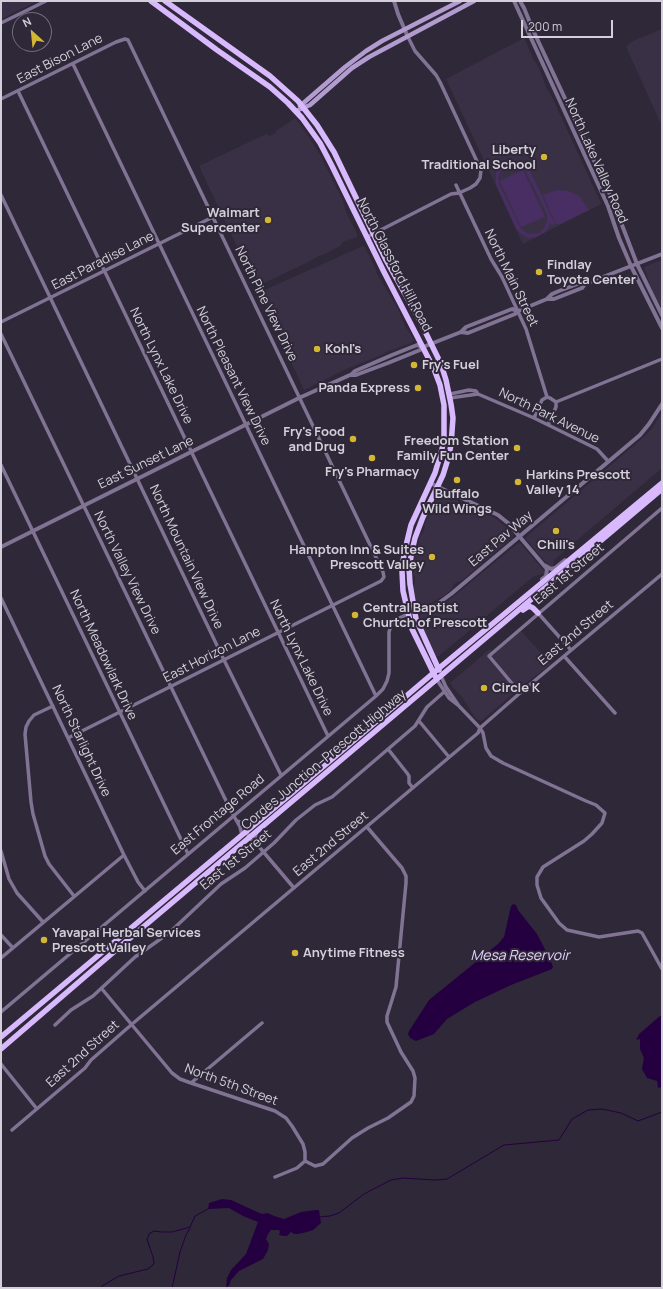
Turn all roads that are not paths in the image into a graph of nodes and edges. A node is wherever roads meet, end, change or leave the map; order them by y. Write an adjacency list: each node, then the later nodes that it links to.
1 (46, 1): 9 (street)
2 (151, 1): 18 (main road, North Glassford Hill Road)
3 (165, 1): 17 (main road, North Glassford Hill Road)
4 (394, 1): 10 (street)
5 (460, 1): 10 (main road)
6 (474, 1): 11 (main road)
7 (514, 1): 28 (street, North Lake Valley Road)
8 (520, 1): 27 (street, North Lake Valley Road)
9 (1, 23)
10 (404, 30): 11 (street); 14 (main road)
11 (407, 36): 14 (main road); 20 (street)
12 (128, 40): 13 (street, East Bison Lane); 22 (street, North Pine View Drive)
13 (73, 64): 15 (street, East Bison Lane); 25 (street, North Pleasant View Drive)
14 (351, 65): 17 (main road)
15 (18, 91): 16 (street, East Bison Lane); 29 (street, North Lynx Lake Drive)
16 (1, 99)
17 (302, 106): 18 (main road); 23 (main road, North Glassford Hill Road)
18 (296, 111): 24 (main road, North Glassford Hill Road)
19 (456, 185): 20 (street, North Main Street)
20 (459, 193): 23 (street); 31 (street, North Main Street)
21 (1, 195): 30 (street, North Mountain View Drive)
22 (213, 217): 25 (street, East Paradise Lane); 41 (street, North Pine View Drive)
23 (374, 233): 24 (street); 36 (main road, North Glassford Hill Road)
24 (367, 237): 37 (main road, North Glassford Hill Road)
25 (159, 244): 29 (street, East Paradise Lane); 45 (street, North Pleasant View Drive)
26 (662, 254): 27 (street, East Sunset Lane)
27 (637, 264): 28 (street, East Sunset Lane); 32 (street, North Lake Valley Road)
28 (631, 266): 31 (street, East Sunset Lane); 34 (street, North Lake Valley Road)
29 (104, 271): 30 (street, East Paradise Lane); 47 (street, North Lynx Lake Drive)
30 (51, 298): 33 (street, East Paradise Lane); 50 (street, North Mountain View Drive)
31 (518, 311): 36 (street, East Sunset Lane); 40 (street, North Main Street)
32 (662, 315)
33 (1, 322)
34 (662, 328)
35 (1, 334): 55 (street, North Valley View Drive)
36 (430, 344): 37 (street, East Sunset Lane); 39 (main road, North Glassford Hill Road)
37 (423, 347): 41 (street, East Sunset Lane); 51 (main road, North Glassford Hill Road)
38 (662, 359): 42 (street)
39 (450, 396): 44 (street, North Park Avenue); 53 (main road, North Glassford Hill Road)
40 (547, 397): 42 (street); 44 (street)
41 (299, 398): 45 (street, East Sunset Lane); 63 (street, North Pine View Drive)
42 (556, 402): 46 (street)
43 (662, 404): 48 (street, East Pav Way)
44 (534, 418): 46 (street, North Park Avenue)
45 (245, 424): 47 (street, East Sunset Lane); 67 (street, North Pleasant View Drive)
46 (548, 424): 48 (street, North Park Avenue)
47 (191, 451): 50 (street, East Sunset Lane); 74 (street, North Lynx Lake Drive)
48 (608, 462): 59 (street, East Pav Way)
49 (1, 465): 57 (street, North Meadowlark Drive)
50 (137, 478): 55 (street, East Sunset Lane); 78 (street, North Mountain View Drive)
51 (430, 483): 53 (street); 64 (main road, North Glassford Hill Road)
52 (662, 483): 58 (main road, Cordes Junction–Prescott Highway)
53 (438, 486): 59 (street); 70 (main road, North Glassford Hill Road)
54 (662, 489): 75 (main road, Cordes Junction–Prescott Highway)
55 (83, 505): 57 (street, East Sunset Lane); 81 (street, North Valley View Drive)
56 (662, 508): 72 (street, East 1st Street)
57 (33, 531): 60 (street, East Sunset Lane); 87 (street, North Meadowlark Drive)
58 (603, 533): 61 (street); 66 (main road, Cordes Junction–Prescott Highway)
59 (520, 536): 61 (street); 70 (street, East Pav Way)
60 (1, 547)
61 (544, 564): 66 (street)
62 (662, 574): 76 (street, East 2nd Street)
63 (384, 577): 67 (street, East Horizon Lane)
64 (403, 588): 70 (main road); 71 (main road, North Glassford Hill Road)
65 (1, 598): 68 (street, North Starlight Drive)
66 (522, 599): 79 (main road, Cordes Junction–Prescott Highway)
67 (332, 606): 74 (street, East Horizon Lane); 84 (street, North Pleasant View Drive)
68 (6, 608): 69 (street); 85 (street, North Starlight Drive)
69 (1, 611)
70 (414, 612): 73 (main road)
71 (408, 614): 73 (main road); 79 (main road, North Glassford Hill Road); 84 (street, East Frontage Road)
72 (538, 614): 75 (main road); 76 (street); 83 (street, East 1st Street)
73 (421, 631): 79 (main road)
74 (278, 633): 78 (street, East Horizon Lane); 91 (street, North Lynx Lake Drive)
75 (487, 637): 80 (main road, Cordes Junction–Prescott Highway)
76 (571, 650): 77 (street, East 2nd Street)
77 (564, 656): 83 (street, East 2nd Street); 88 (street)
78 (224, 660): 81 (street, East Horizon Lane); 95 (street, North Mountain View Drive)
79 (436, 671): 80 (main road); 101 (main road, Cordes Junction–Prescott Highway)
80 (439, 678): 82 (street); 86 (street); 100 (main road, Cordes Junction–Prescott Highway)
81 (171, 687): 87 (street, East Horizon Lane); 97 (street, North Valley View Drive)
82 (444, 692): 86 (street); 89 (street, East 1st Street)
83 (520, 693): 90 (street, East 2nd Street)
84 (376, 696): 91 (street, East Frontage Road)
85 (53, 706): 92 (street, North Starlight Drive); 110 (street)
86 (459, 706): 90 (street)
87 (119, 713): 92 (street, East Horizon Lane); 106 (street, North Meadowlark Drive)
88 (615, 713)
89 (419, 721): 93 (street, East 1st Street); 94 (street)
90 (480, 728): 94 (street, East 2nd Street); 115 (street)
91 (328, 736): 95 (street, East Frontage Road)
92 (68, 738): 107 (street, North Starlight Drive)
93 (388, 749): 96 (street); 104 (street, East 1st Street)
94 (449, 757): 96 (street, East 2nd Street)
95 (281, 775): 97 (street, East Frontage Road)
96 (413, 788): 99 (street, East 2nd Street)
97 (233, 815): 98 (street, North Valley View Drive); 106 (street, East Frontage Road)
98 (237, 821): 101 (street, North Valley View Drive); 102 (street, North Valley View Drive)
99 (367, 827): 108 (street, East 2nd Street); 129 (street)
100 (258, 830): 103 (main road, Cordes Junction–Prescott Highway); 104 (street)
101 (247, 831): 102 (main road, Cordes Junction–Prescott Highway); 103 (street, North Valley View Drive)
102 (242, 836): 121 (main road, Cordes Junction–Prescott Highway)
103 (249, 838): 104 (street); 122 (main road, Cordes Junction–Prescott Highway)
104 (262, 850): 108 (street); 116 (street, East 1st Street)
105 (1, 851): 111 (street)
106 (188, 854): 109 (street, East Frontage Road)
107 (124, 855): 109 (street, North Starlight Drive); 110 (street)
108 (294, 888): 120 (street, East 2nd Street)
109 (144, 891): 117 (street, East Frontage Road)
110 (74, 896): 111 (street)
111 (43, 922): 113 (street)
112 (1, 934): 113 (street)
113 (12, 948): 114 (street)
114 (1, 958)
115 (662, 969)
116 (102, 989): 119 (street, East 1st Street); 120 (street, North 5th Street)
117 (1, 1012)
118 (262, 1023): 126 (street)
119 (55, 1025)
120 (132, 1025): 126 (street, North 5th Street); 127 (street, East 2nd Street)
121 (1, 1037)
122 (1, 1049)
123 (1, 1064): 124 (street)
124 (6, 1070): 125 (street); 127 (street)
125 (1, 1074)
126 (191, 1083): 129 (street, North 5th Street)
127 (37, 1109): 128 (street, East 2nd Street)
128 (12, 1130)
129 (305, 1160): 130 (street)
130 (275, 1177)

